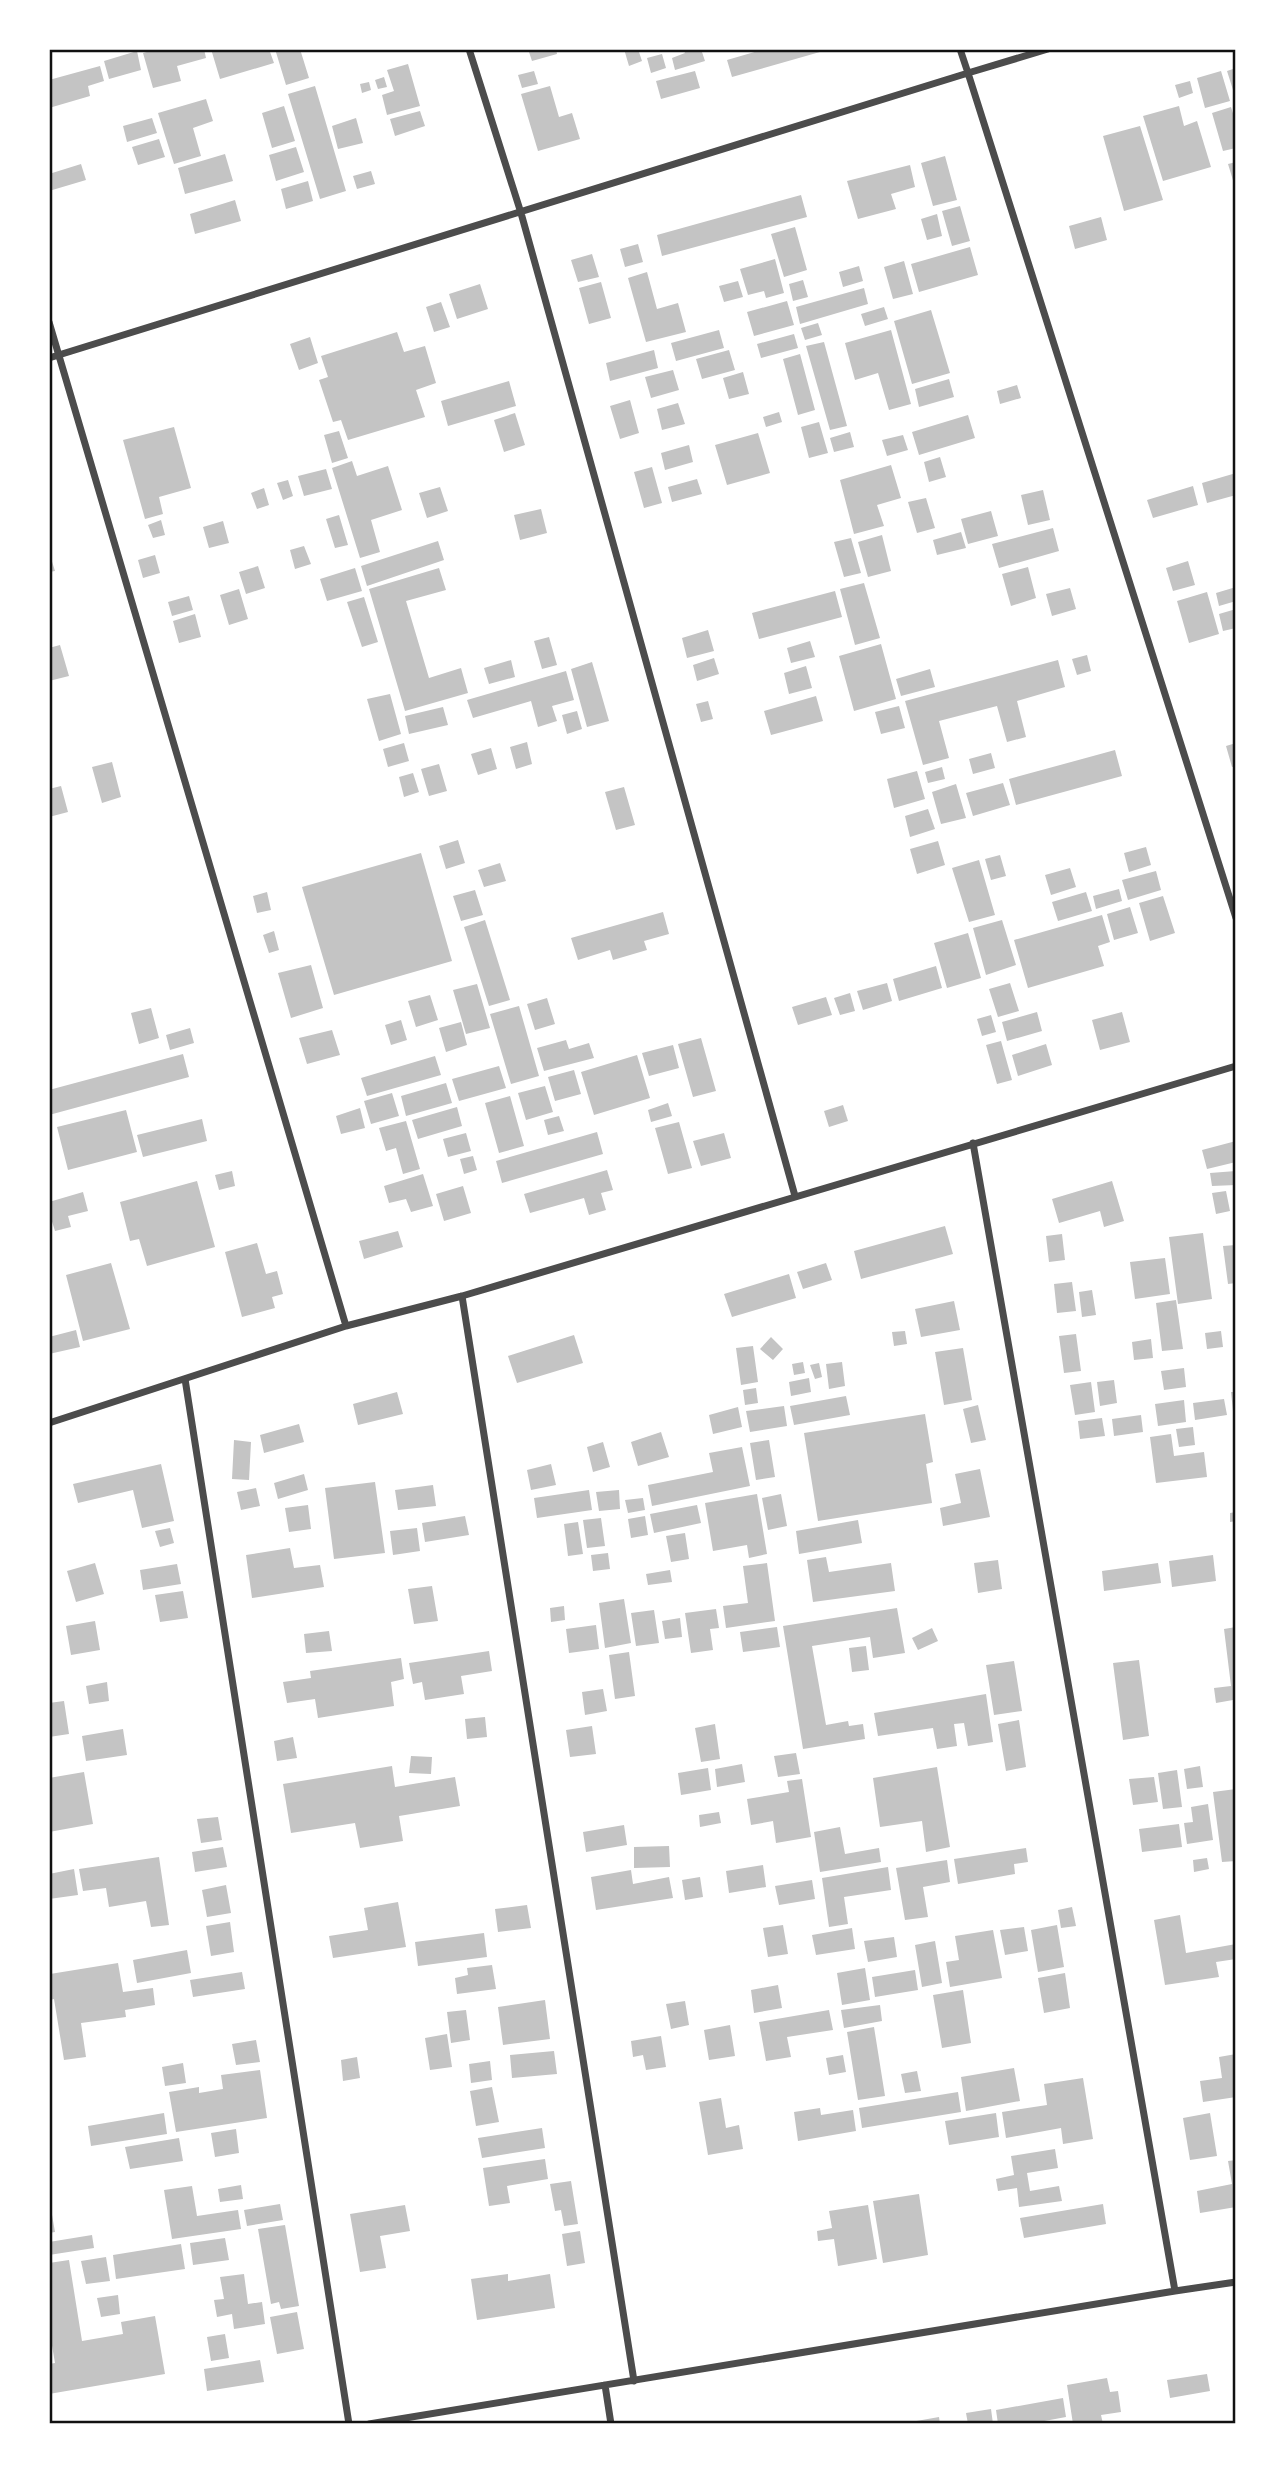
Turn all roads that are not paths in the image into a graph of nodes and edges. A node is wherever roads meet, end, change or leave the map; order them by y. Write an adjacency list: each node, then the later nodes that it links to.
1 (469, 49): 5 (street)
2 (960, 49): 4 (street)
3 (1048, 49): 4 (street)
4 (968, 73): 5 (street); 9 (street)
5 (521, 213): 7 (street); 12 (street)
6 (49, 322): 7 (street)
7 (58, 355): 8 (street); 14 (street)
8 (49, 358)
9 (1236, 918)
10 (1236, 1066): 11 (street)
11 (973, 1143): 12 (street); 18 (street)
12 (795, 1196): 13 (street)
13 (462, 1296): 14 (street); 19 (street)
14 (346, 1326): 15 (street)
15 (186, 1379): 16 (street); 21 (street)
16 (49, 1423)
17 (1236, 2282): 18 (street)
18 (1175, 2291): 19 (street)
19 (634, 2381): 20 (street)
20 (605, 2385): 22 (street); 23 (street)
21 (348, 2424)
22 (369, 2424)
23 (611, 2424)

